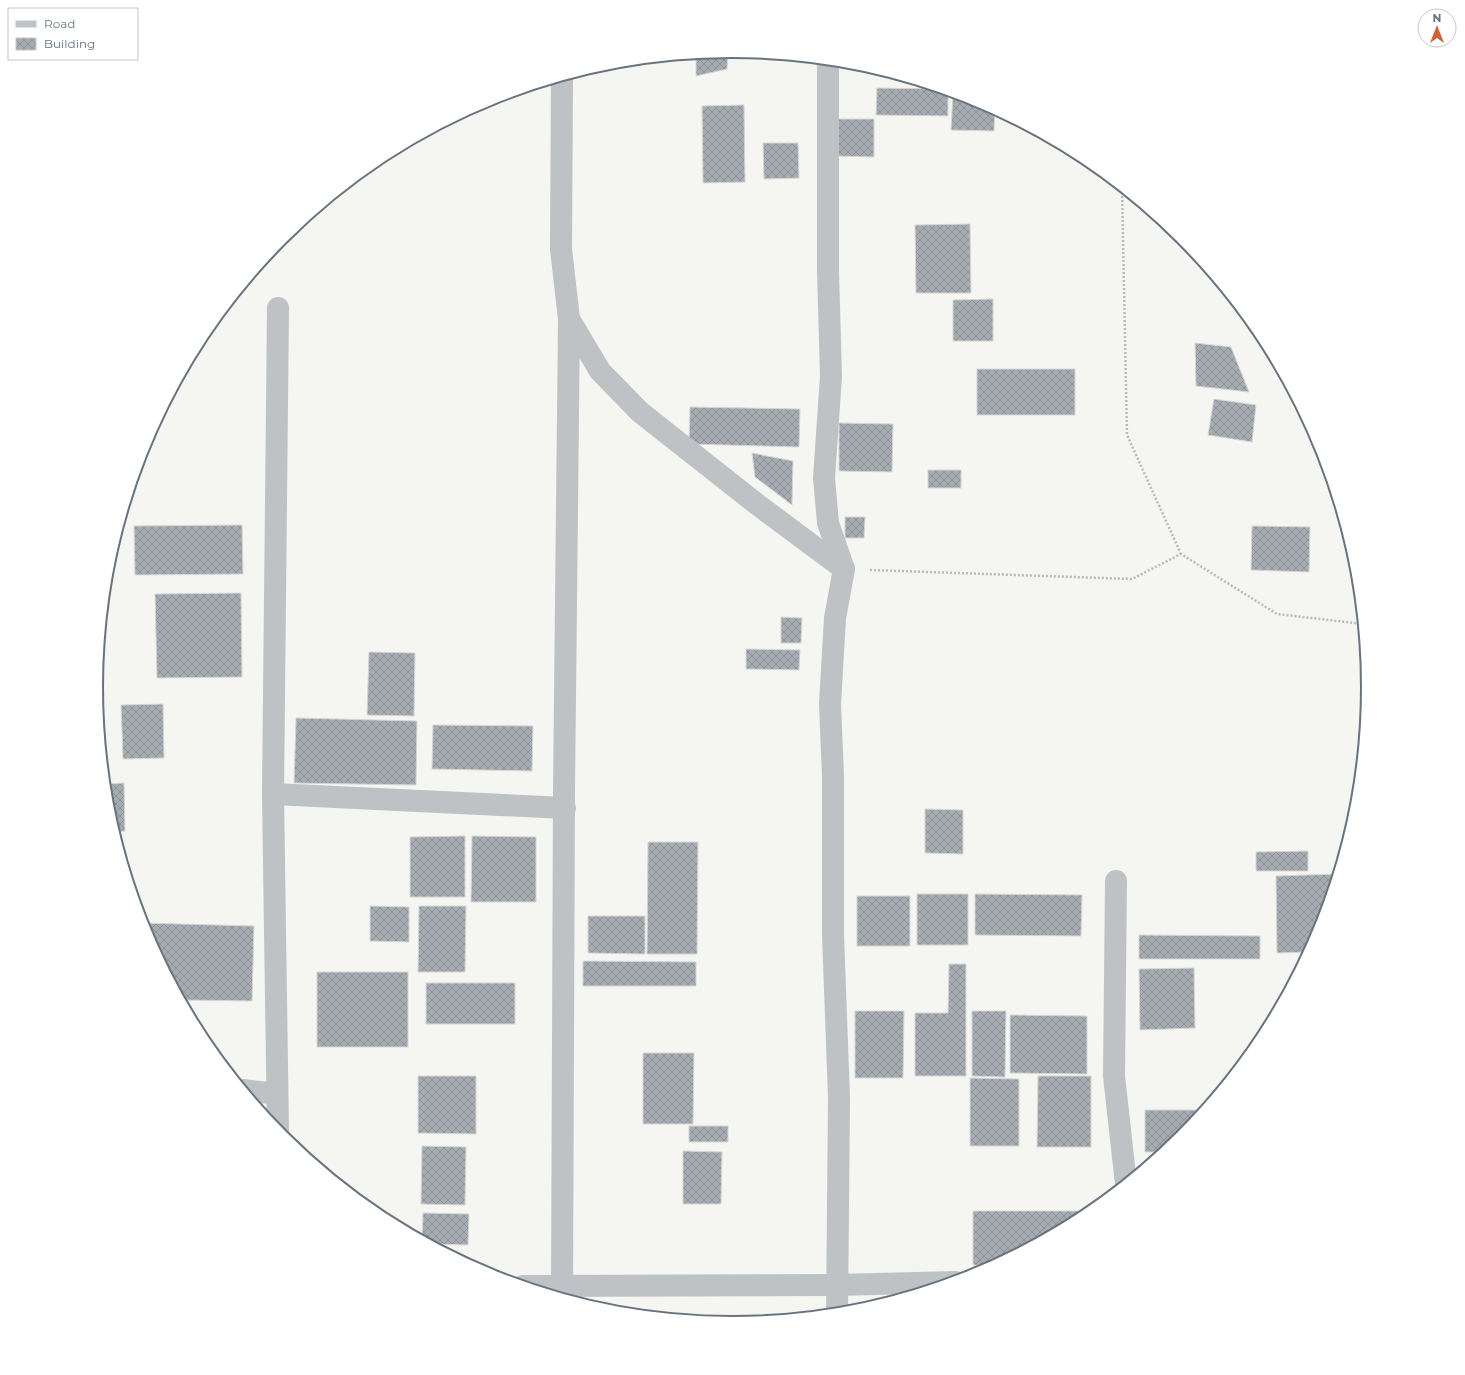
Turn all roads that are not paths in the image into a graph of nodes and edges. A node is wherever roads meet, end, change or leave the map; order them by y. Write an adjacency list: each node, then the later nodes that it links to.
1 (828, 65): 5 (street)
2 (562, 81): 4 (street)
3 (278, 308): 6 (street)
4 (569, 319): 5 (street); 7 (street)
5 (844, 569): 14 (street)
6 (273, 794): 7 (street); 10 (street)
7 (565, 808): 16 (street)
8 (1116, 881): 12 (street)
9 (249, 1091): 10 (street)
10 (277, 1094): 11 (street)
11 (278, 1123)
12 (1125, 1179)
13 (939, 1282): 14 (street)
14 (836, 1285): 16 (street); 17 (street)
15 (551, 1290): 16 (street)
16 (562, 1292)
17 (837, 1308)

